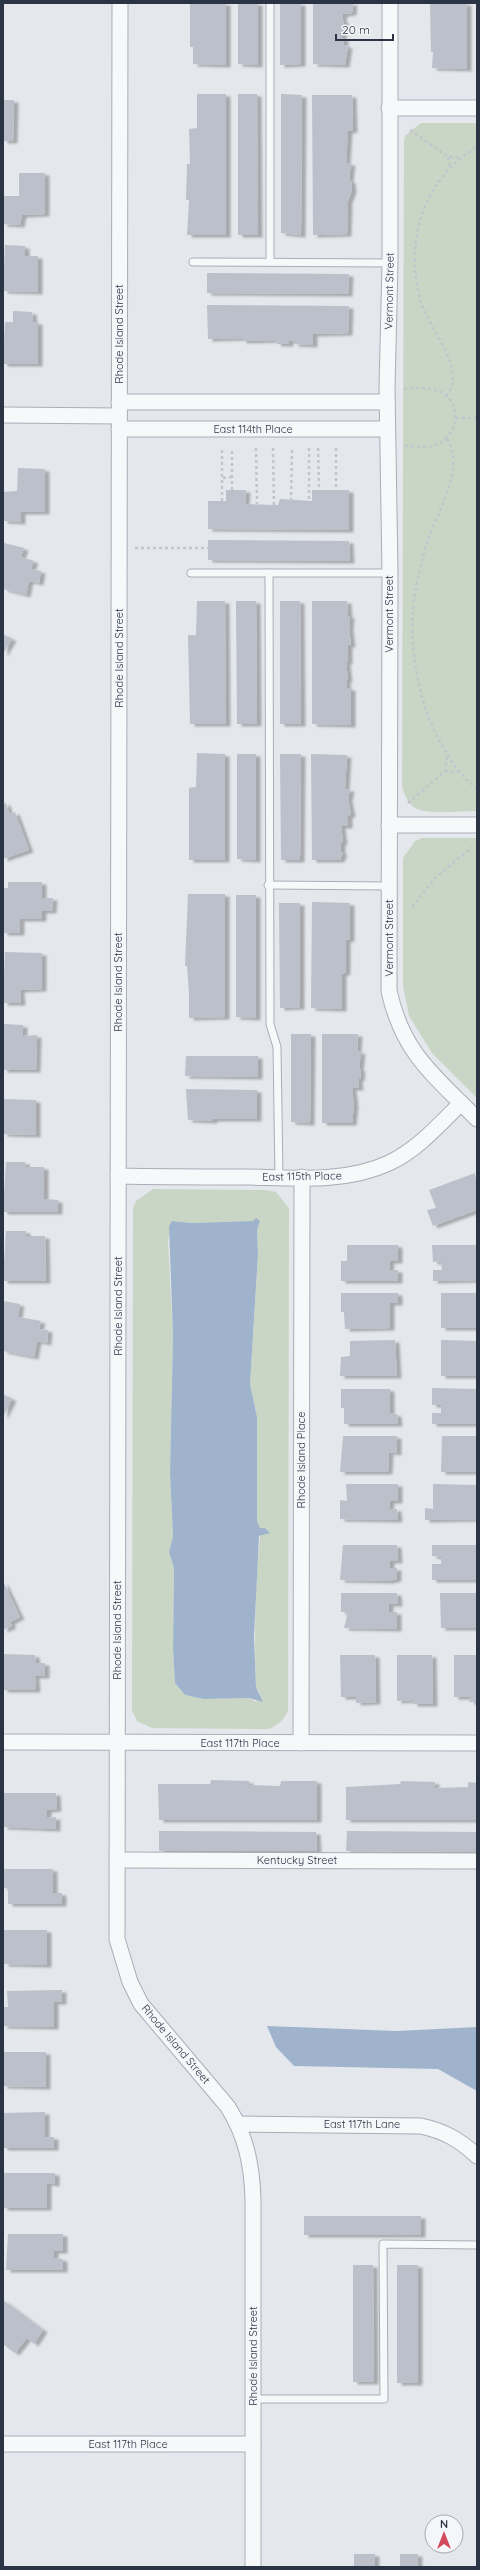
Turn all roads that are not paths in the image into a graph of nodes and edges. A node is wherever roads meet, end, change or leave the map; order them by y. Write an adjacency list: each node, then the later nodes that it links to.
1 (120, 3): 11 (street, Rhode Island Street)
2 (270, 3): 7 (lane)
3 (390, 3): 4 (street, Vermont Street)
4 (389, 108): 5 (street); 8 (street, Vermont Street)
5 (477, 108)
6 (193, 262): 7 (lane)
7 (270, 262): 8 (lane)
8 (390, 262): 9 (street, Vermont Street)
9 (387, 402): 11 (street, East 114th Place); 12 (street, Vermont Street)
10 (3, 415): 11 (street, East 114th Place)
11 (119, 415): 12 (street, East 114th Place); 22 (street, Rhode Island Street)
12 (387, 428): 15 (street, Vermont Street)
13 (191, 573): 14 (lane)
14 (269, 573): 15 (lane); 18 (lane)
15 (390, 573): 16 (street, Vermont Street)
16 (389, 824): 17 (street); 19 (street, Vermont Street)
17 (477, 825)
18 (268, 885): 19 (lane); 23 (lane)
19 (389, 886): 20 (street, Vermont Street)
20 (461, 1103): 21 (street, Vermont Street); 24 (street, East 115th Place)
21 (477, 1119)
22 (118, 1176): 23 (street, East 115th Place); 26 (street, Rhode Island Street)
23 (279, 1178): 24 (street, East 115th Place)
24 (302, 1178): 27 (street, Rhode Island Place)
25 (3, 1742): 26 (street, East 117th Place)
26 (117, 1742): 27 (street, East 117th Place); 29 (street, Rhode Island Street)
27 (301, 1743): 28 (street, East 117th Place)
28 (477, 1743)
29 (117, 1860): 30 (street, Kentucky Street); 31 (street, Rhode Island Street)
30 (477, 1861)
31 (238, 2124): 32 (street, East 117th Lane); 34 (street, Rhode Island Street)
32 (477, 2156)
33 (477, 2245): 34 (lane)
34 (253, 2399): 36 (street, Rhode Island Street)
35 (3, 2444): 36 (street, East 117th Place)
36 (253, 2444): 37 (street, Rhode Island Street)
37 (253, 2567)

